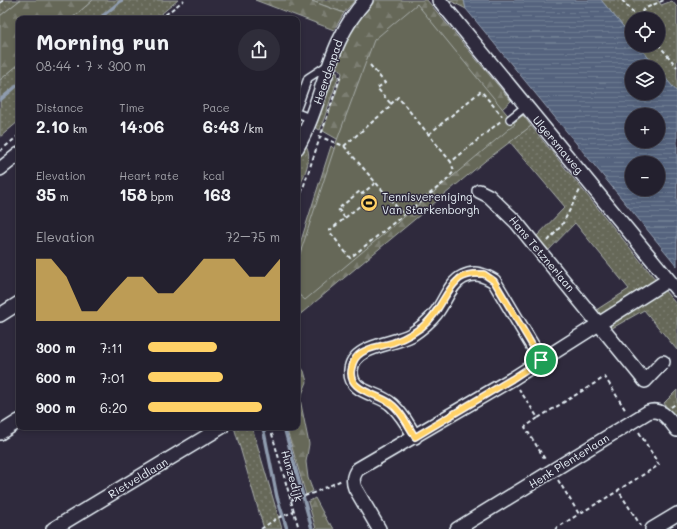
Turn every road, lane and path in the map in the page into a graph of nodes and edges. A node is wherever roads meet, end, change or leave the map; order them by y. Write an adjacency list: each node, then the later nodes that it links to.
1 (4, 0): 7 (path)
2 (184, 0): 10 (path)
3 (366, 0): 12 (street, Heerdenpad)
4 (439, 0): 17 (street, Ulgersmaweg)
5 (622, 0): 8 (path)
6 (664, 0): 9 (path)
7 (0, 3)
8 (632, 12)
9 (641, 12)
10 (164, 16)
11 (665, 52): 14 (path)
12 (328, 65): 15 (lane); 19 (street, Heerdenpad)
13 (370, 65): 16 (path)
14 (677, 67)
15 (300, 100)
16 (390, 104): 21 (path); 24 (path)
17 (525, 107): 20 (lane); 29 (street, Ulgersmaweg)
18 (300, 114): 19 (lane)
19 (312, 119): 23 (street, Heerdenpad)
20 (510, 119)
21 (429, 134): 27 (path); 27 (path)
22 (16, 138): 25 (path)
23 (300, 142)
24 (344, 146): 30 (path); 33 (path)
25 (0, 151)
26 (16, 156): 28 (street)
27 (451, 162): 34 (path)
28 (0, 169)
29 (587, 180): 36 (path); 37 (street, Ulgersmaweg)
30 (375, 183): 32 (path); 34 (path)
31 (479, 191): 36 (street, Hans Tetznerlaan)
32 (362, 194): 35 (path); 35 (path)
33 (300, 198)
34 (404, 214): 35 (path)
35 (345, 218)
36 (539, 251): 41 (street, Hans Tetznerlaan)
37 (668, 280): 38 (street, Ulgersmaweg); 41 (street)
38 (677, 290)
39 (16, 305): 40 (street)
40 (0, 315)
41 (599, 324): 42 (street); 43 (street, Hans Tetznerlaan)
42 (541, 360): 49 (street); 49 (street)
43 (663, 362)
44 (16, 423): 48 (street)
45 (217, 430): 56 (street, Rietveldlaan)
46 (271, 430): 51 (path, Hunzedijk)
47 (677, 430): 59 (street, Henk Plenterlaan)
48 (0, 433)
49 (415, 437): 50 (street)
50 (354, 474): 51 (path); 55 (street)
51 (290, 500): 52 (path, Hunzedijk)
52 (294, 512): 57 (path); 58 (path, Hunzedijk)
53 (579, 514): 60 (path)
54 (677, 514): 61 (street)
55 (376, 524)
56 (53, 529)
57 (261, 529)
58 (299, 529)
59 (457, 529)
60 (555, 529)
61 (652, 529)

